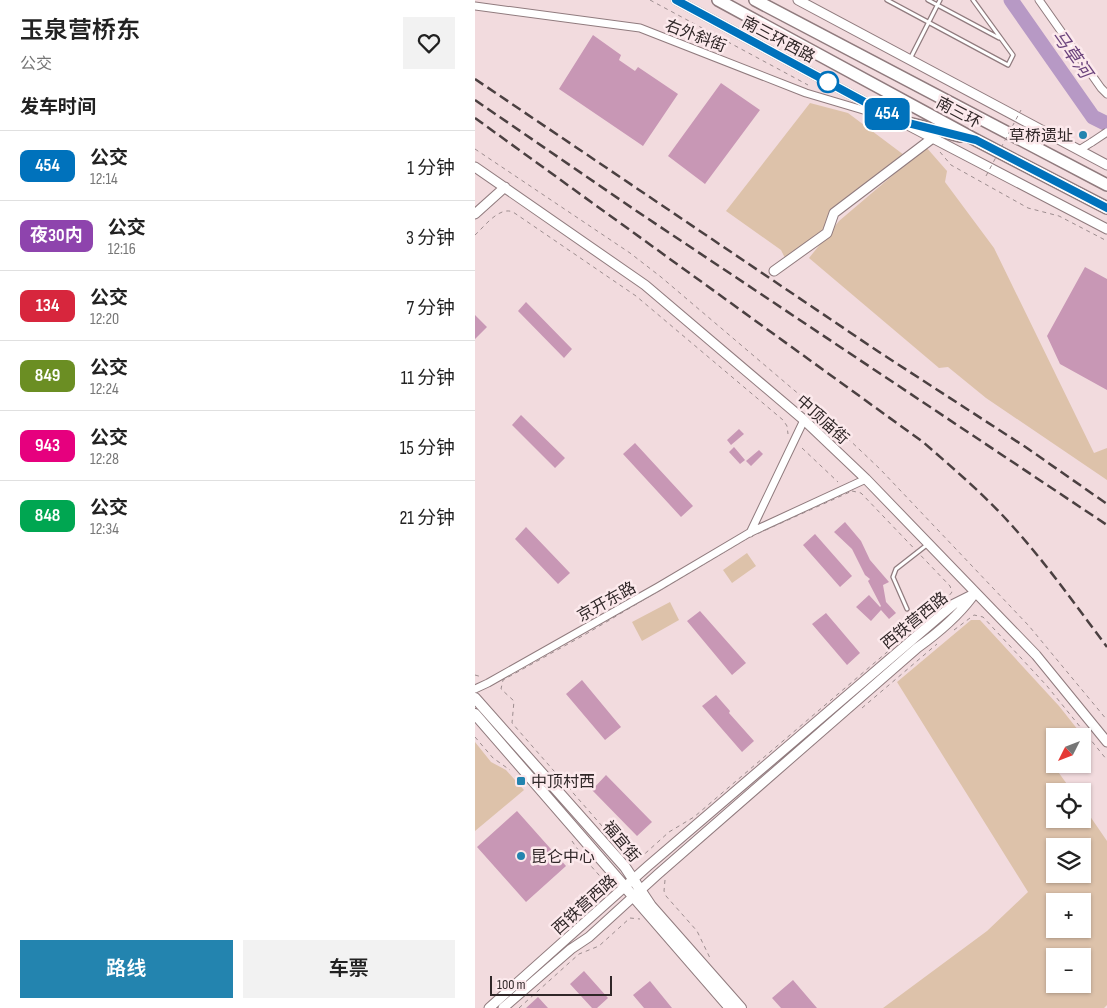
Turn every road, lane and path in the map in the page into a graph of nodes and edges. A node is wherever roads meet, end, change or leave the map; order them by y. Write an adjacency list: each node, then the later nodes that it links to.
1 (649, 0): 18 (path)
2 (676, 0): 21 (street, 南三环西路)
3 (718, 0): 24 (highway, 南三环)
4 (755, 0): 14 (highway, 南三环)
5 (771, 0): 14 (highway)
6 (798, 0): 17 (street)
7 (887, 0): 15 (lane)
8 (927, 0): 12 (lane)
9 (940, 0): 12 (lane)
10 (1039, 0): 19 (street)
11 (973, 1): 16 (lane)
12 (937, 5): 15 (lane); 16 (lane)
13 (475, 6): 21 (street, 右外斜街)
14 (796, 22): 29 (highway, 南三环)
15 (929, 23): 16 (lane); 17 (lane)
16 (1002, 39)
17 (910, 60): 25 (street)
18 (808, 85)
19 (1107, 94)
20 (1021, 110): 28 (path, bridge)
21 (900, 121): 23 (street, 南三环西路); 24 (highway)
22 (1107, 132): 25 (street, bridge)
23 (931, 140): 33 (street, 南三环西路); 35 (path); 36 (street)
24 (976, 140): 31 (highway, 南三环)
25 (1079, 150): 26 (street)
26 (1107, 166)
27 (475, 167): 30 (street, 中顶庙街)
28 (986, 176)
29 (1107, 185)
30 (505, 187): 32 (street); 37 (street, 中顶庙街)
31 (1107, 208)
32 (475, 214)
33 (1107, 229)
34 (475, 236): 38 (path)
35 (1107, 241)
36 (774, 271)
37 (804, 420): 40 (street, 中顶庙街); 42 (street)
38 (789, 436)
39 (802, 448): 41 (path)
40 (866, 479): 42 (street); 43 (street, 中顶庙街)
41 (839, 482)
42 (749, 533): 49 (street, 京开东路)
43 (928, 544): 44 (lane); 45 (street, 中顶庙街)
44 (917, 552): 46 (lane); 58 (path); 58 (path)
45 (976, 593): 54 (street, 中顶庙街); 61 (street, 西铁营西路); 64 (street, 西铁营西路)
46 (907, 609)
47 (955, 630): 55 (path)
48 (940, 642): 51 (path)
49 (475, 689)
50 (475, 698): 61 (main road, 福宜街)
51 (859, 711)
52 (475, 714): 61 (main road, 福宜街)
53 (475, 737): 56 (path)
54 (1107, 742)
55 (1107, 760)
56 (512, 770)
57 (571, 839): 65 (path)
58 (639, 859): 59 (path)
59 (638, 863)
60 (665, 880): 63 (path)
61 (629, 884): 64 (main road, 福宜街); 68 (street, 西铁营西路)
62 (661, 888): 63 (path)
63 (664, 888): 67 (path)
64 (637, 893): 69 (street, 西铁营西路); 71 (main road, 福宜街); 72 (main road, 福宜街)
65 (607, 894)
66 (644, 922): 70 (path)
67 (710, 957)
68 (489, 1008)
69 (503, 1008)
70 (519, 1008)
71 (730, 1008)
72 (741, 1008)

